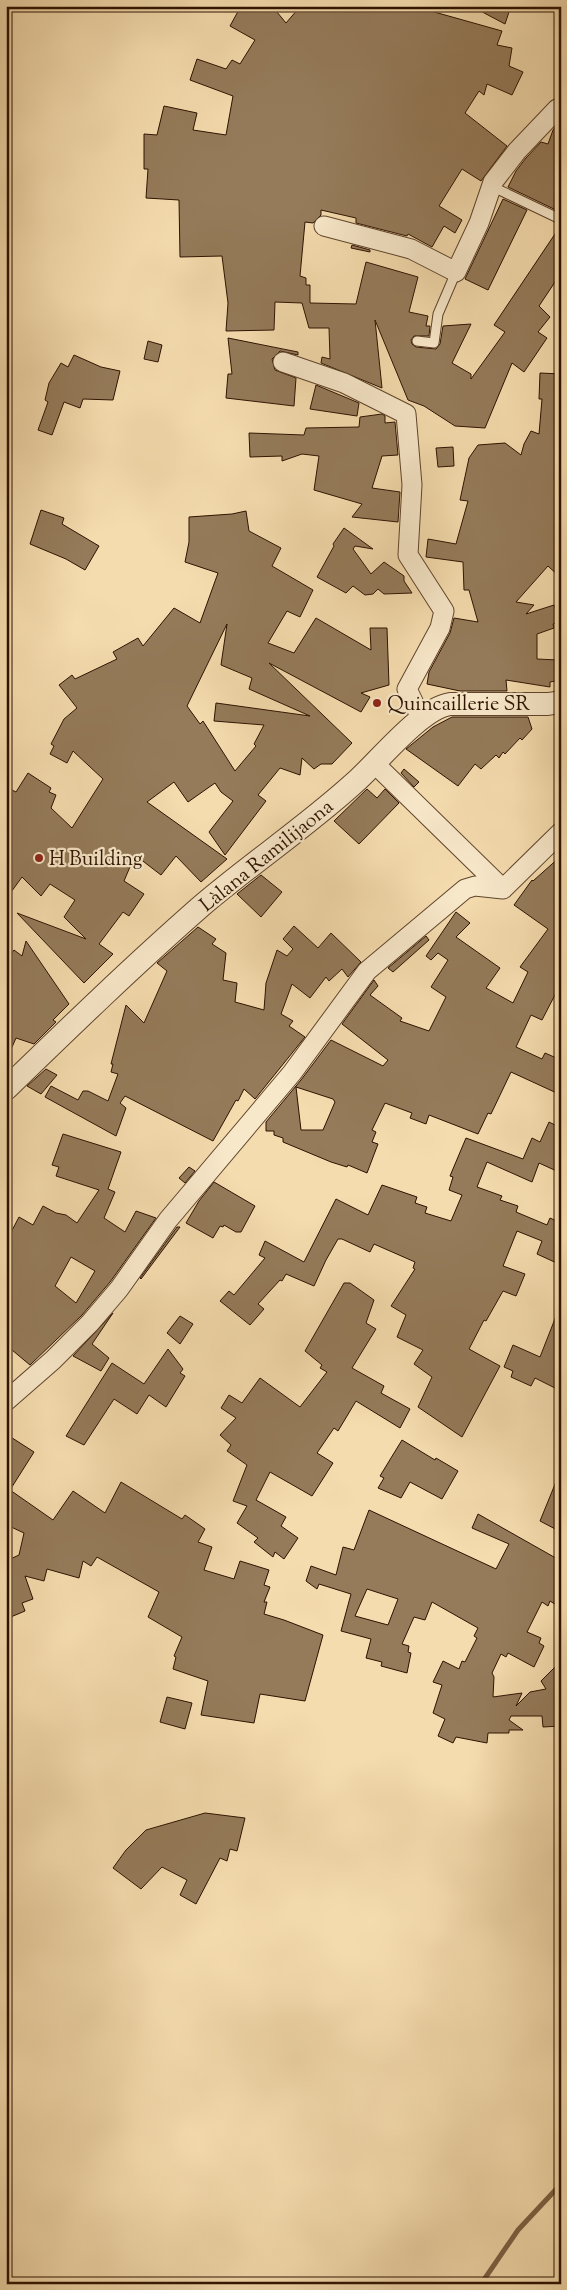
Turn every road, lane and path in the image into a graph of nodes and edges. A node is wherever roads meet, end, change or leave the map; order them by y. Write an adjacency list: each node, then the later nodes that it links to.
1 (561, 109): 2 (street)
2 (491, 186): 3 (lane); 5 (street)
3 (561, 217)
4 (324, 226): 5 (street)
5 (456, 272): 6 (lane)
6 (417, 341)
7 (283, 362): 9 (street)
8 (561, 702): 9 (street, Làlana Ramilijaona)
9 (422, 718): 10 (street, Làlana Ramilijaona)
10 (374, 764): 12 (street); 13 (street, Làlana Ramilijaona)
11 (561, 832): 12 (street)
12 (503, 889): 14 (street)
13 (6, 1090)
14 (6, 1401)

